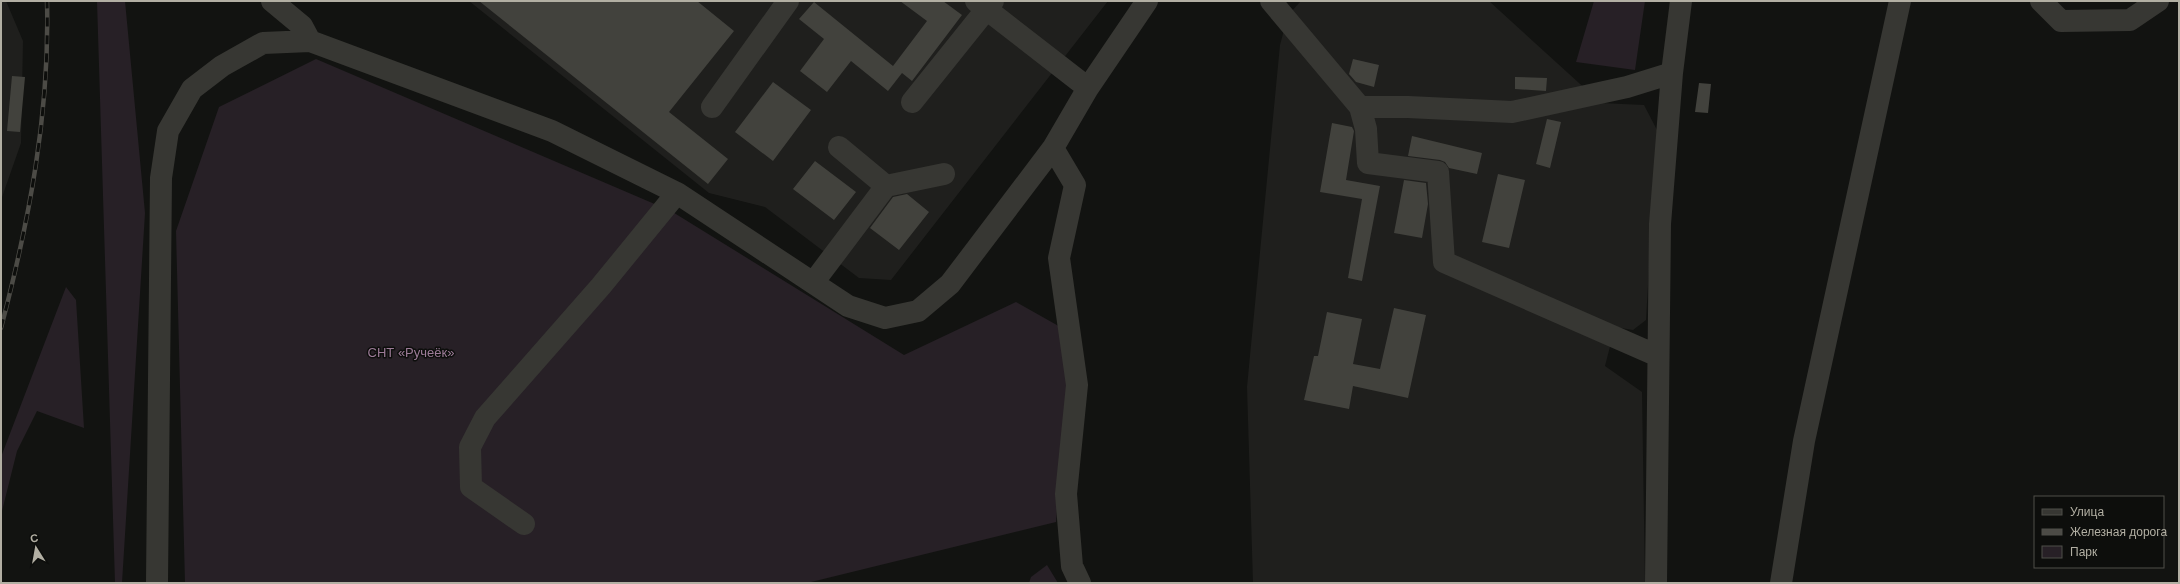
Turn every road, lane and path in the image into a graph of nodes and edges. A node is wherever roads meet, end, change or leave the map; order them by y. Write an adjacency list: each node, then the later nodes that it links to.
1 (272, 1): 10 (street)
2 (788, 1): 14 (street)
3 (1147, 1): 12 (street)
4 (1271, 1): 15 (street)
5 (1682, 1): 11 (street)
6 (1900, 1): 27 (street)
7 (2041, 1): 8 (street)
8 (2158, 1)
9 (985, 4): 12 (street); 13 (street)
10 (310, 41): 20 (street); 24 (street)
11 (1672, 73): 15 (street); 22 (street)
12 (1088, 88): 17 (street)
13 (912, 102)
14 (712, 107)
15 (1360, 107): 22 (street)
16 (838, 147): 19 (street)
17 (1053, 148): 21 (street); 25 (street)
18 (944, 174): 19 (street)
19 (886, 186): 21 (street)
20 (676, 193): 21 (street); 23 (street)
21 (813, 283)
22 (1658, 356): 26 (street)
23 (524, 524)
24 (157, 583)
25 (1080, 583)
26 (1656, 583)
27 (1782, 583)

